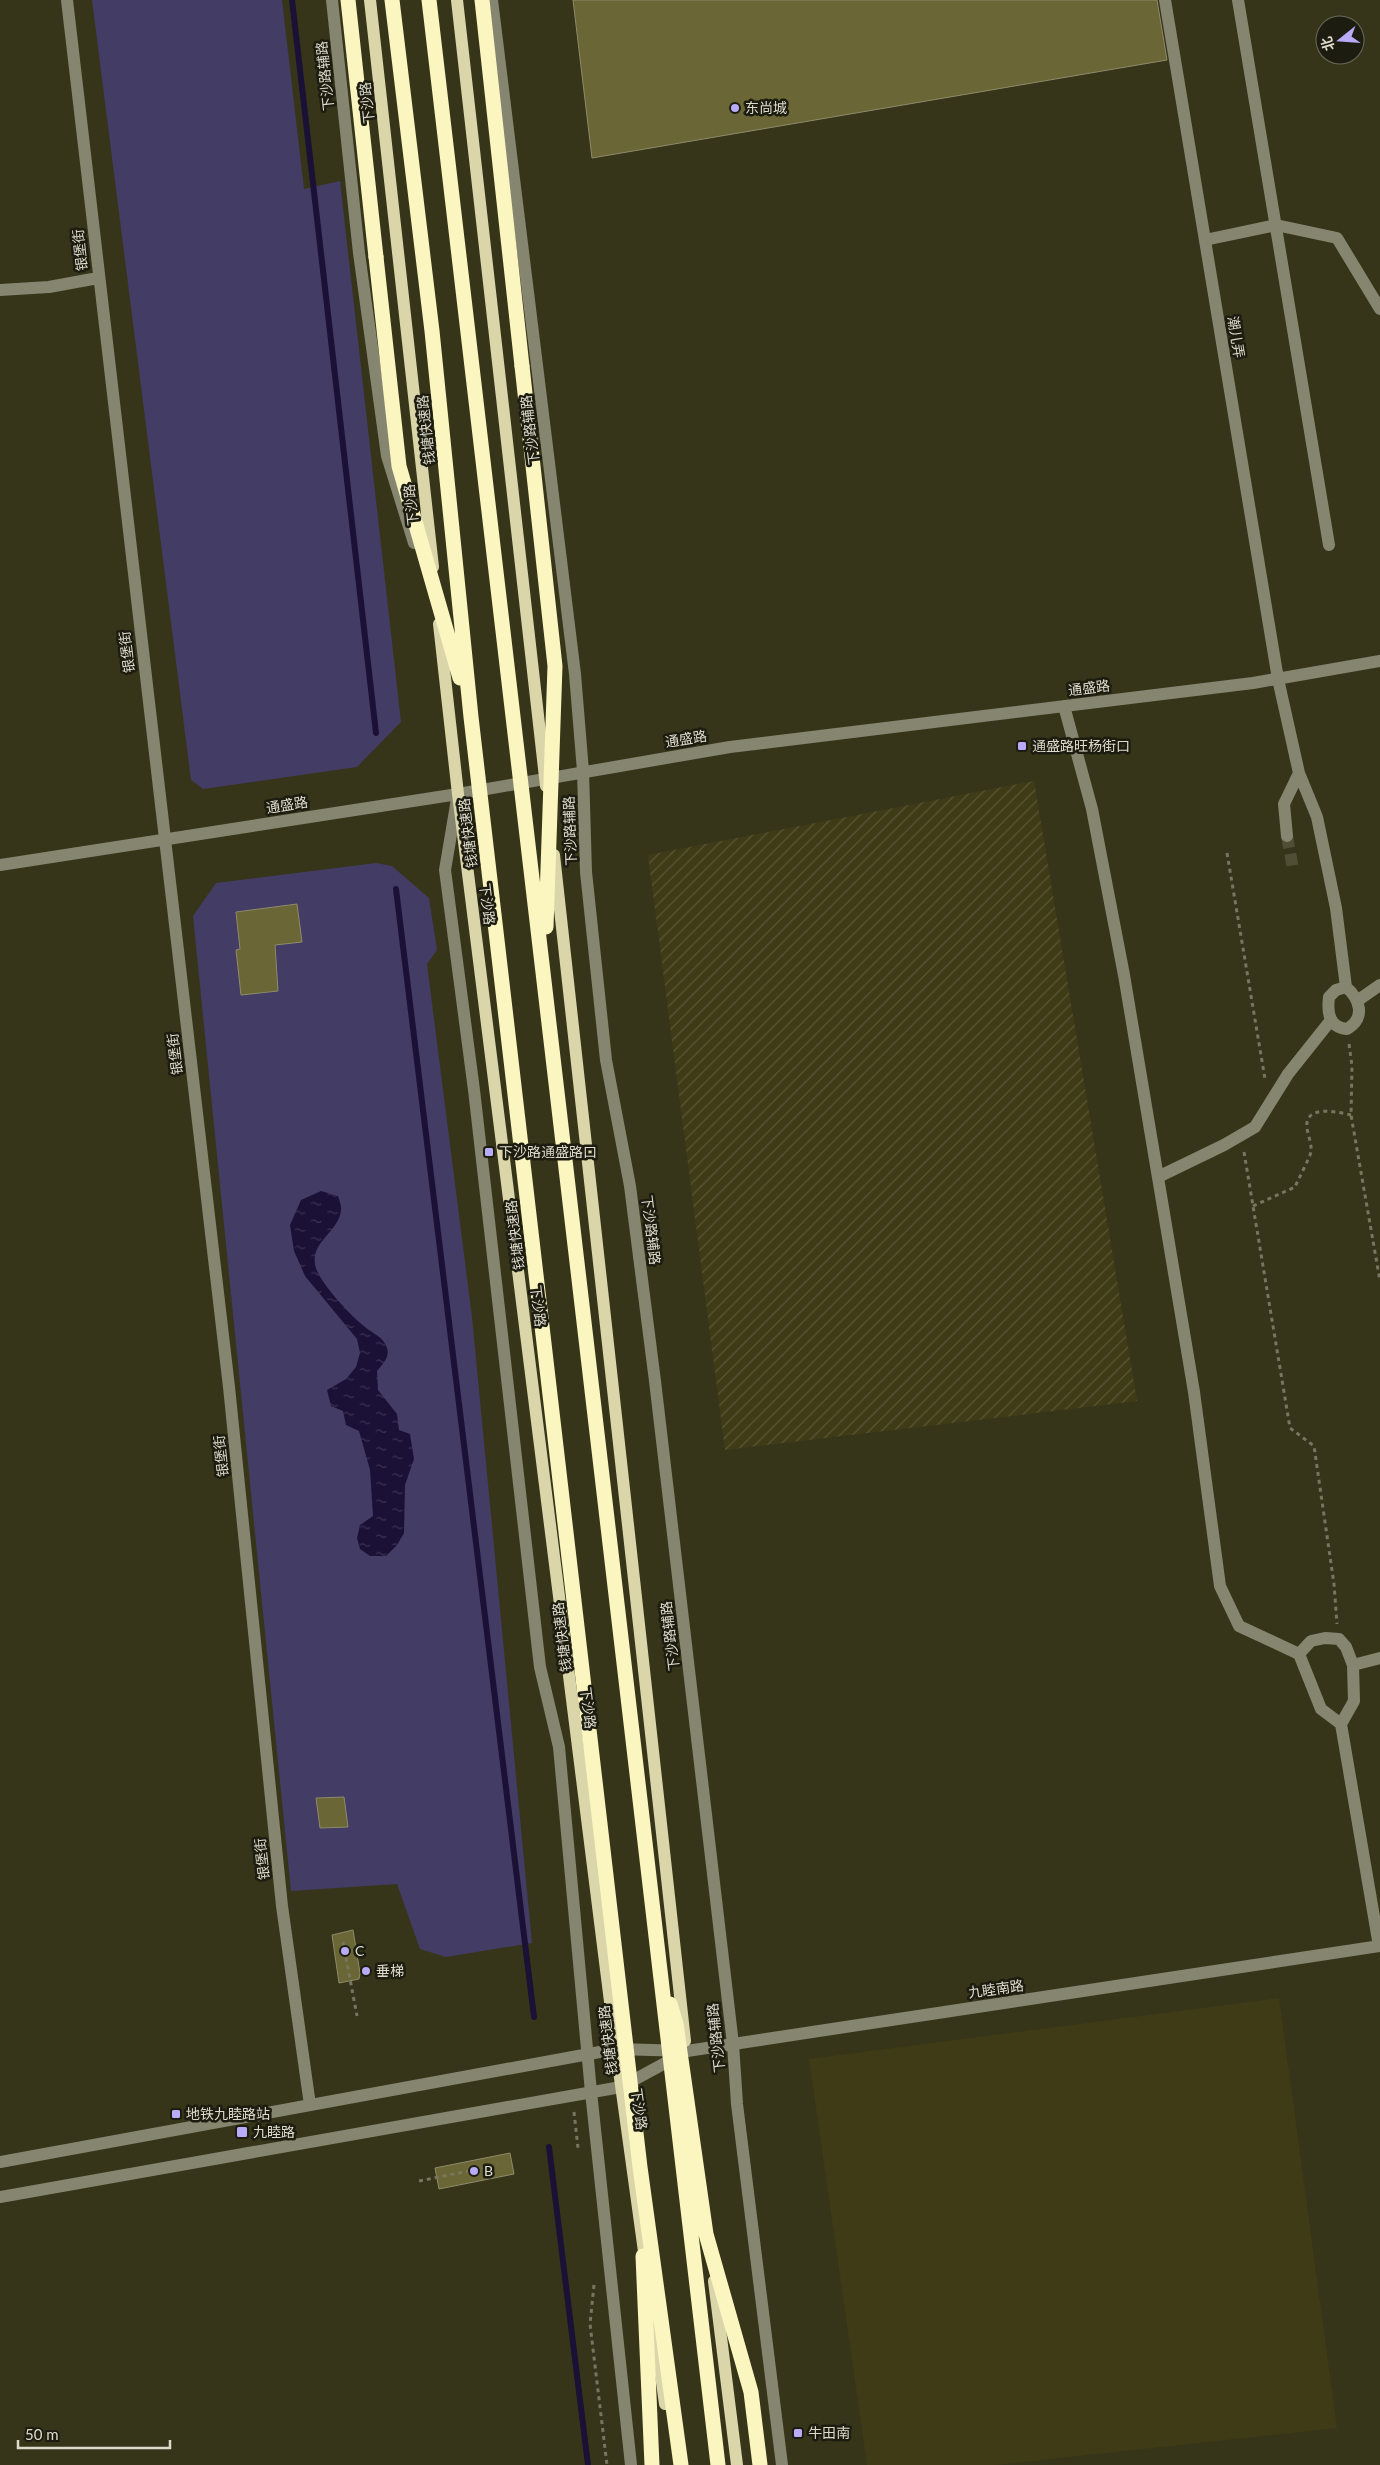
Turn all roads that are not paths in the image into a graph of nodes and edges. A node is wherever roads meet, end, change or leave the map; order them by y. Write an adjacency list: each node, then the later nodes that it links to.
1 (67, 0): 14 (street, 银堡街)
2 (332, 0): 18 (street, 下沙路辅路)
3 (348, 0): 22 (highway, bridge)
4 (370, 0): 18 (main road, 下沙路)
5 (392, 0): 22 (highway, 钱塘快速路, bridge)
6 (429, 0): 30 (highway, bridge)
7 (457, 0): 25 (main road)
8 (482, 0): 30 (highway, bridge)
9 (492, 0): 23 (street, 下沙路辅路)
10 (1165, 0): 13 (street, 潮儿弄)
11 (1238, 0): 12 (street)
12 (1276, 225): 13 (street); 16 (street); 17 (street)
13 (1205, 240): 20 (street, 潮儿弄)
14 (98, 278): 15 (street); 28 (street, 银堡街)
15 (0, 290)
16 (1380, 309)
17 (1329, 545)
18 (438, 618): 26 (main road, 下沙路)
19 (1380, 662): 20 (street, 通盛路)
20 (1278, 679): 21 (street, 通盛路); 24 (street, 潮儿弄)
21 (1064, 706): 23 (street, 通盛路); 35 (street)
22 (471, 717): 50 (highway, 钱塘快速路, bridge)
23 (584, 771): 25 (street, 通盛路); 42 (street, 下沙路辅路)
24 (1299, 773): 27 (street); 32 (street, 潮儿弄)
25 (545, 777): 26 (street, 通盛路); 44 (main road)
26 (458, 794): 28 (street, 通盛路); 43 (main road, 下沙路); 45 (street)
27 (1287, 836)
28 (165, 839): 29 (street, 通盛路); 48 (street, 银堡街)
29 (0, 864)
30 (545, 979): 41 (highway, bridge)
31 (1380, 986): 33 (street)
32 (1346, 987): 33 (street); 34 (street)
33 (1357, 1001): 34 (street)
34 (1331, 1020): 35 (street)
35 (1158, 1177): 36 (street)
36 (1299, 1654): 38 (street); 39 (street)
37 (1380, 1658): 38 (street)
38 (1353, 1665): 39 (street)
39 (1341, 1724): 40 (street)
40 (1380, 1946): 42 (street, 九睦南路)
41 (658, 1964): 56 (highway, bridge); 58 (highway, bridge)
42 (733, 2044): 44 (street, 九睦南路); 59 (street, 下沙路辅路)
43 (616, 2049): 44 (street, 九睦南路); 45 (street); 46 (main road, 下沙路)
44 (687, 2051): 46 (street); 57 (main road)
45 (587, 2054): 47 (street); 48 (street)
46 (621, 2087): 47 (street); 54 (main road, 下沙路)
47 (591, 2092): 51 (street); 52 (street)
48 (310, 2105): 49 (street)
49 (0, 2162)
50 (640, 2167): 53 (highway, bridge); 55 (highway, 钱塘快速路, bridge)
51 (0, 2197)
52 (631, 2465)
53 (652, 2465)
54 (674, 2465)
55 (681, 2465)
56 (718, 2465)
57 (737, 2465)
58 (760, 2465)
59 (782, 2465)

